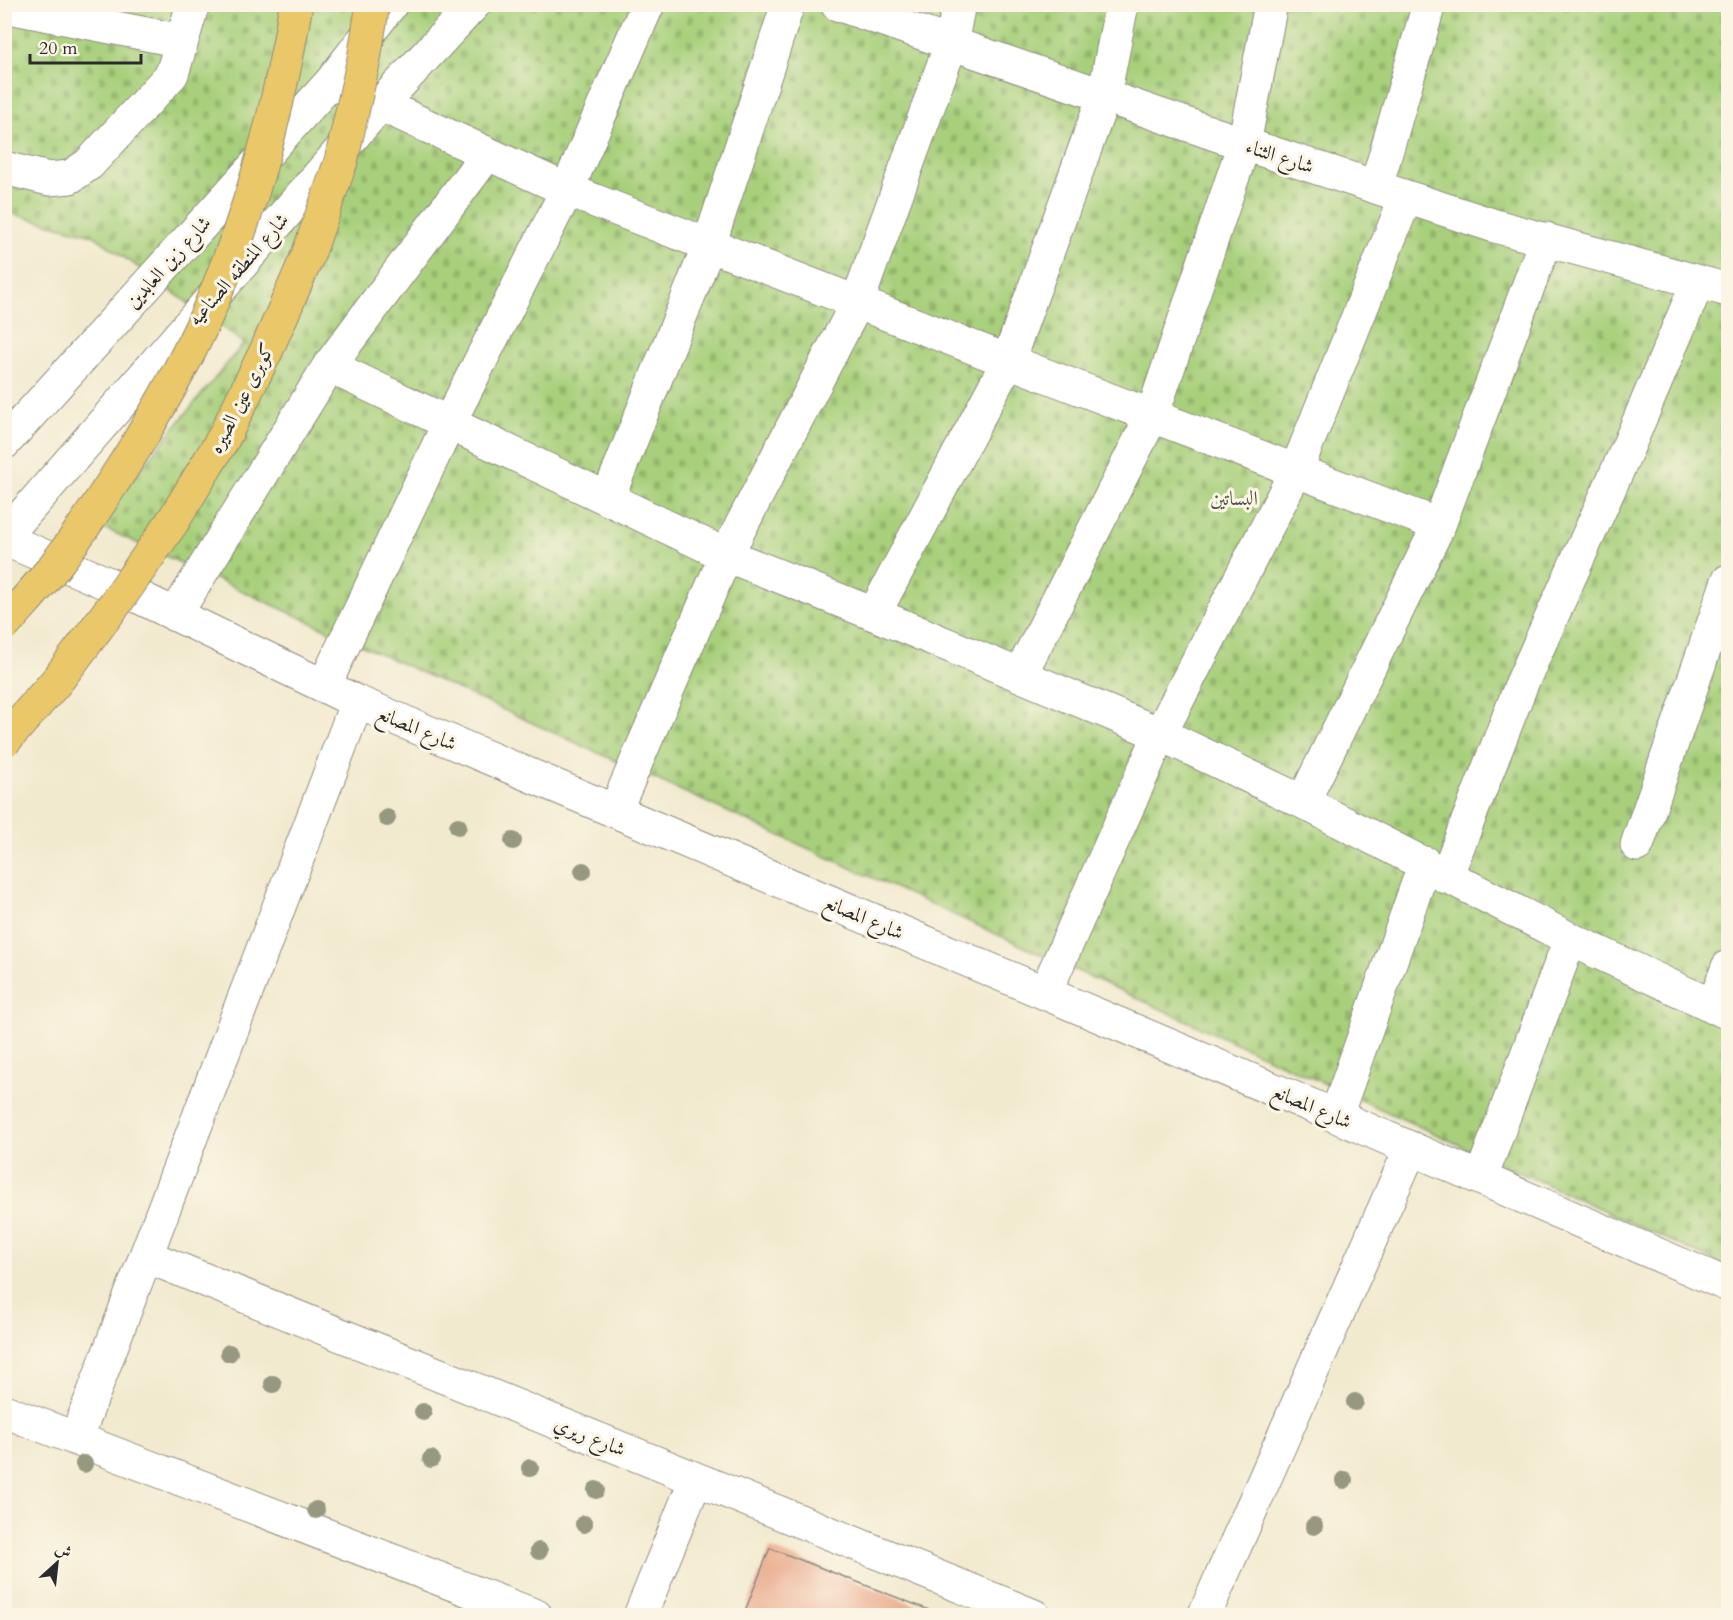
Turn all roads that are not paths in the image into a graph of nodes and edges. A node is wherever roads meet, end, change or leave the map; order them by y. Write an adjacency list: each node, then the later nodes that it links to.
1 (193, 4): 14 (street)
2 (296, 4): 42 (highway, bridge)
3 (373, 4): 47 (highway, كوبرى عين الصيره, bridge)
4 (391, 4): 16 (street, شارع زين العابدين)
5 (474, 4): 18 (street, شارع المنطقه الصناعيه)
6 (648, 4): 22 (street)
7 (788, 4): 25 (street)
8 (837, 4): 15 (street, شارع الثناء)
9 (959, 4): 15 (street)
10 (1122, 4): 17 (street)
11 (1271, 4): 19 (street)
12 (1429, 4): 23 (street)
13 (22, 7): 14 (street)
14 (182, 41): 21 (street)
15 (951, 44): 17 (street, شارع الثناء); 27 (street)
16 (331, 82): 18 (street); 32 (street, شارع زين العابدين)
17 (1104, 96): 19 (street, شارع الثناء); 28 (street)
18 (381, 104): 20 (street); 36 (street, شارع المنطقه الصناعيه)
19 (1244, 144): 23 (street, شارع الثناء); 30 (street)
20 (487, 154): 22 (street); 29 (street)
21 (4, 168)
22 (567, 190): 25 (street); 31 (street)
23 (1391, 192): 24 (street, شارع الثناء); 33 (street)
24 (1546, 239): 26 (street, شارع الثناء); 35 (street)
25 (709, 245): 27 (street); 34 (street)
26 (1713, 286): 51 (street)
27 (857, 303): 28 (street); 37 (street)
28 (1008, 361): 30 (street); 40 (street)
29 (329, 366): 31 (street); 41 (street)
30 (1152, 416): 33 (street); 43 (street)
31 (449, 423): 34 (street); 44 (street)
32 (4, 443)
33 (1296, 471): 35 (street); 46 (street)
34 (608, 498): 37 (street)
35 (1439, 525): 48 (street)
36 (4, 538): 39 (street, شارع المصانع)
37 (726, 555): 40 (street); 49 (street)
38 (1728, 581): 50 (street)
39 (138, 597): 41 (street, شارع المصانع); 47 (street)
40 (874, 614): 43 (street)
41 (175, 615): 44 (street, شارع المصانع)
42 (4, 625)
43 (1020, 675): 46 (street)
44 (324, 686): 45 (street, شارع المصانع)
45 (357, 702): 49 (street, شارع المصانع); 59 (street)
46 (1160, 734): 48 (street); 54 (street)
47 (4, 741)
48 (1303, 802): 51 (street)
49 (615, 811): 54 (street, شارع المصانع)
50 (1637, 845)
51 (1436, 870): 52 (street); 56 (street)
52 (1570, 939): 55 (street); 58 (street)
53 (1728, 967): 55 (street)
54 (1044, 993): 56 (street, شارع المصانع)
55 (1721, 1010)
56 (1336, 1116): 57 (street, شارع المصانع)
57 (1411, 1148): 58 (street, شارع المصانع); 67 (street)
58 (1481, 1178): 60 (street, شارع المصانع)
59 (146, 1256): 62 (street); 63 (street, شارع ريري)
60 (1728, 1285)
61 (4, 1411): 62 (street)
62 (76, 1439): 64 (street)
63 (696, 1479): 65 (street); 66 (street, شارع ريري)
64 (536, 1616)
65 (640, 1616)
66 (1034, 1616)
67 (1204, 1616)

